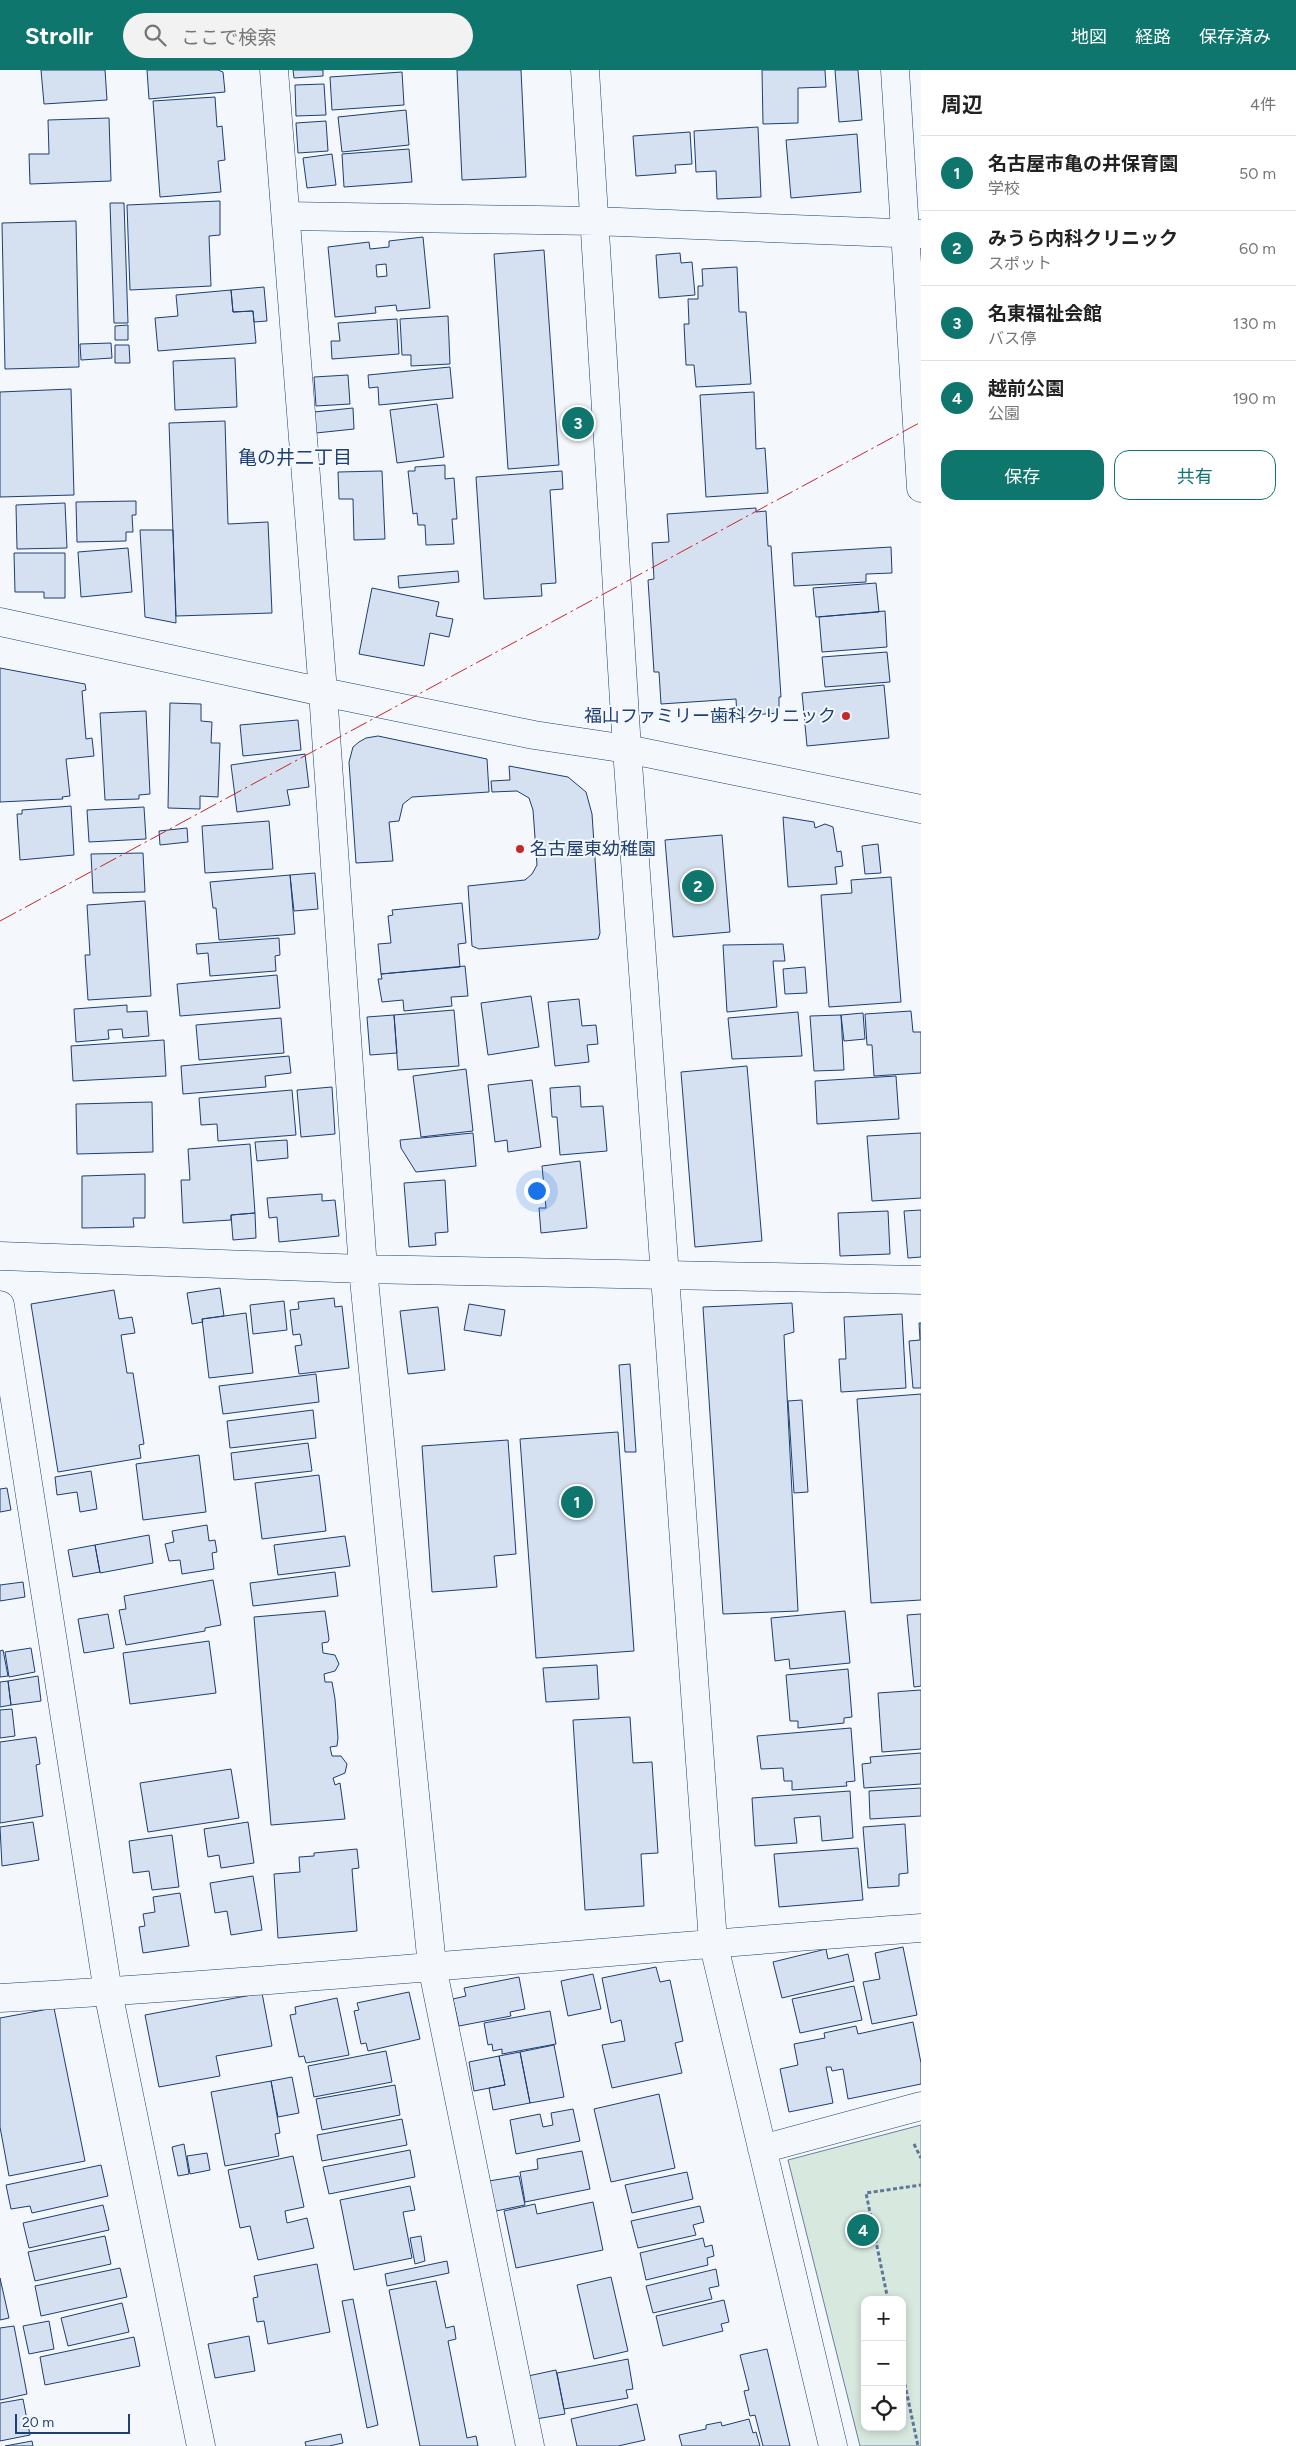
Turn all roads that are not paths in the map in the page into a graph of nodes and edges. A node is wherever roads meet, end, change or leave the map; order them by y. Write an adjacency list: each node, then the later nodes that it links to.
1 (274, 70): 4 (street)
2 (585, 70): 5 (street)
3 (895, 70): 6 (street)
4 (287, 216): 5 (street); 9 (street)
5 (594, 221): 6 (street); 10 (street)
6 (913, 233): 7 (street)
7 (921, 488)
8 (0, 622): 9 (street)
9 (323, 692): 10 (street); 13 (street)
10 (627, 749): 11 (street); 14 (street)
11 (921, 809)
12 (0, 1256): 13 (street)
13 (363, 1269): 14 (street); 19 (street)
14 (665, 1277): 15 (street); 18 (street)
15 (921, 1280)
16 (0, 1305): 20 (street)
17 (921, 1928): 18 (street)
18 (713, 1942): 19 (street); 23 (street)
19 (432, 1966): 20 (street); 25 (street)
20 (108, 1992): 21 (street); 24 (street)
21 (0, 1998)
22 (921, 2106): 23 (street)
23 (762, 2149): 26 (street)
24 (201, 2446)
25 (530, 2446)
26 (833, 2446)

